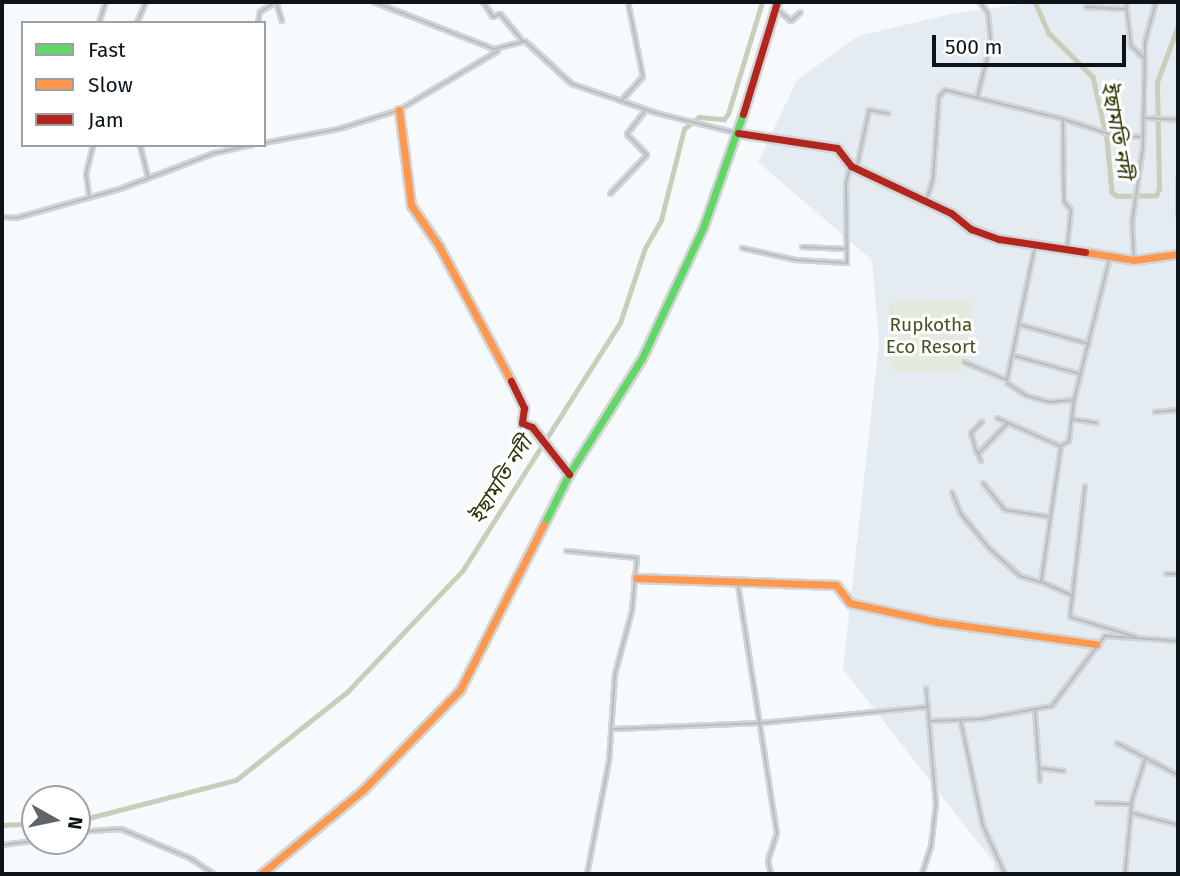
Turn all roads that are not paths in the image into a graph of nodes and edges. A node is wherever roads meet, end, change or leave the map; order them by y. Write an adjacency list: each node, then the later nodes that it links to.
1 (106, 2): 14 (street)
2 (146, 2): 15 (street)
3 (374, 2): 18 (street)
4 (483, 2): 17 (street)
5 (628, 2): 21 (street)
6 (979, 2): 20 (street)
7 (1126, 2): 11 (street)
8 (1156, 2): 19 (street)
9 (776, 4): 12 (street); 28 (street)
10 (1086, 7): 11 (street)
11 (1126, 9): 19 (street)
12 (801, 12)
13 (282, 20): 16 (street)
14 (100, 21)
15 (137, 21)
16 (258, 21)
17 (523, 41): 18 (street); 21 (street)
18 (499, 50): 22 (street)
19 (1144, 58): 25 (street)
20 (976, 98): 26 (street); 40 (street)
21 (622, 101): 23 (street)
22 (399, 110): 30 (street); 68 (street)
23 (646, 110): 28 (street); 38 (street)
24 (889, 114): 35 (street)
25 (1143, 118): 27 (street); 29 (street)
26 (1063, 119): 29 (street); 47 (street)
27 (1178, 120)
28 (738, 133): 35 (street); 68 (street)
29 (1141, 137): 50 (street)
30 (266, 143)
31 (93, 147): 39 (street)
32 (140, 147): 36 (street)
33 (242, 147): 34 (street)
34 (232, 149): 36 (street)
35 (854, 167): 40 (street); 46 (street)
36 (148, 179): 39 (street)
37 (1178, 180): 41 (street)
38 (610, 194)
39 (89, 196): 42 (street)
40 (926, 201): 43 (street)
41 (1178, 215)
42 (2, 218)
43 (1035, 245): 47 (street); 51 (street)
44 (802, 247): 46 (street)
45 (742, 248): 46 (street)
46 (848, 249)
47 (1067, 249): 49 (street)
48 (1178, 254): 50 (street)
49 (1110, 256): 50 (street); 52 (street)
50 (1134, 260)
51 (1021, 325): 52 (street); 53 (street)
52 (1090, 345): 55 (street)
53 (1015, 356): 55 (street); 56 (street)
54 (964, 362): 56 (street)
55 (1081, 374): 57 (street)
56 (1006, 382): 57 (street)
57 (1074, 400): 61 (street)
58 (1178, 410): 59 (street)
59 (1154, 412)
60 (997, 418): 63 (street)
61 (1070, 419): 64 (street); 65 (street)
62 (982, 422): 66 (street)
63 (1007, 423): 65 (street); 66 (street)
64 (1097, 423)
65 (1061, 446): 72 (street)
66 (978, 454): 67 (street)
67 (981, 461)
68 (569, 474): 104 (street)
69 (983, 483): 72 (street)
70 (1084, 486): 79 (street)
71 (951, 492): 77 (street)
72 (1052, 517): 77 (street)
73 (566, 551): 76 (street)
74 (1166, 574): 75 (street)
75 (1178, 574)
76 (636, 578): 78 (street); 89 (street)
77 (1041, 582): 79 (street)
78 (738, 585): 82 (street); 88 (street)
79 (1073, 596): 80 (street)
80 (1137, 638): 81 (street); 82 (street)
81 (1178, 641)
82 (1096, 644): 85 (street)
83 (926, 688): 84 (street)
84 (928, 707): 86 (street); 88 (street)
85 (1035, 710): 87 (street); 92 (street)
86 (931, 721): 87 (street); 107 (street)
87 (961, 721): 108 (street)
88 (761, 723): 89 (street); 106 (street)
89 (613, 729): 105 (street)
90 (1117, 743): 91 (street)
91 (1144, 760): 94 (street); 97 (street)
92 (1039, 768): 93 (street); 95 (street)
93 (1064, 771)
94 (1178, 775)
95 (1040, 781)
96 (1097, 803): 97 (street)
97 (1132, 804): 98 (street)
98 (1130, 813): 99 (street); 109 (street)
99 (1178, 825)
100 (91, 831): 103 (street)
101 (21, 843): 102 (street)
102 (2, 845)
103 (214, 874)
104 (261, 874)
105 (587, 874)
106 (771, 874)
107 (922, 874)
108 (1005, 874)
109 (1125, 874)

